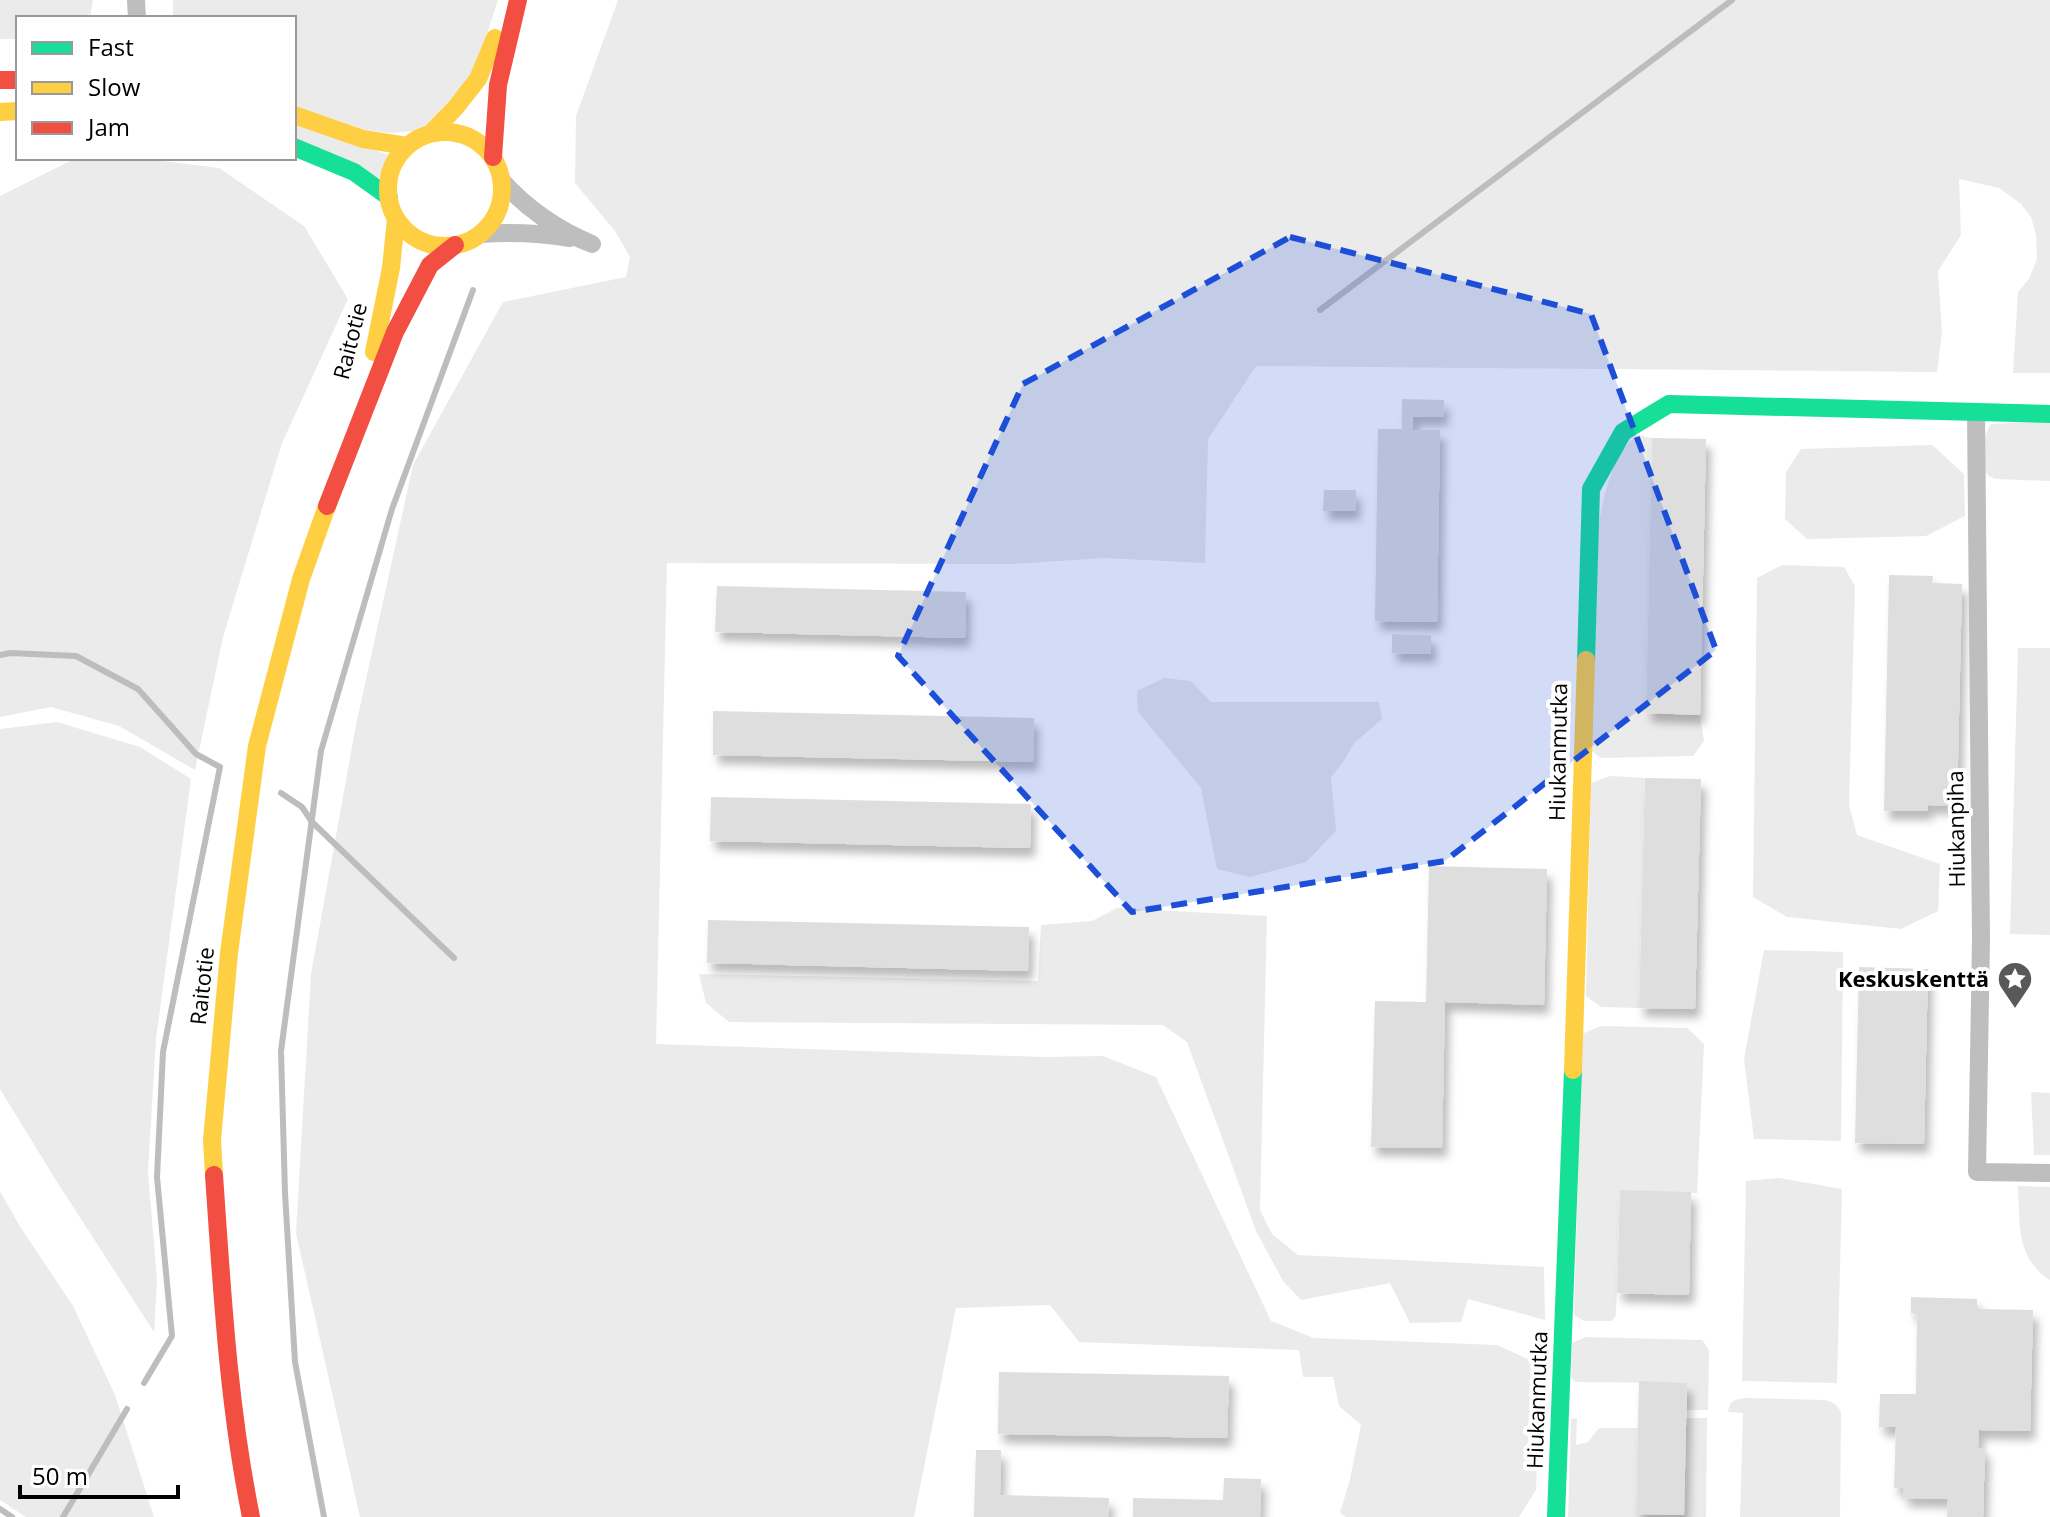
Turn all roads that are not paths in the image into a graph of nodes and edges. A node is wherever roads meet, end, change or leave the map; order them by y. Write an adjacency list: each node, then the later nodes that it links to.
1 (510, 0): 4 (main road)
2 (518, 0): 7 (main road)
3 (296, 116): 5 (main road)
4 (431, 133): 5 (main road); 7 (main road)
5 (407, 146): 9 (main road)
6 (296, 148): 9 (main road)
7 (493, 157): 8 (main road)
8 (502, 181): 11 (main road); 11 (street)
9 (389, 197): 10 (main road)
10 (396, 219): 12 (main road); 15 (main road, Raitotie)
11 (481, 234): 12 (main road)
12 (455, 245): 15 (main road, Raitotie)
13 (1976, 412): 14 (main road, Hiukanmutka); 16 (street, Hiukanpiha); 18 (main road, Hiukanmutka)
14 (2050, 414)
15 (339, 472): 17 (main road, Raitotie)
16 (2050, 1173)
17 (251, 1517)
18 (1556, 1517)

